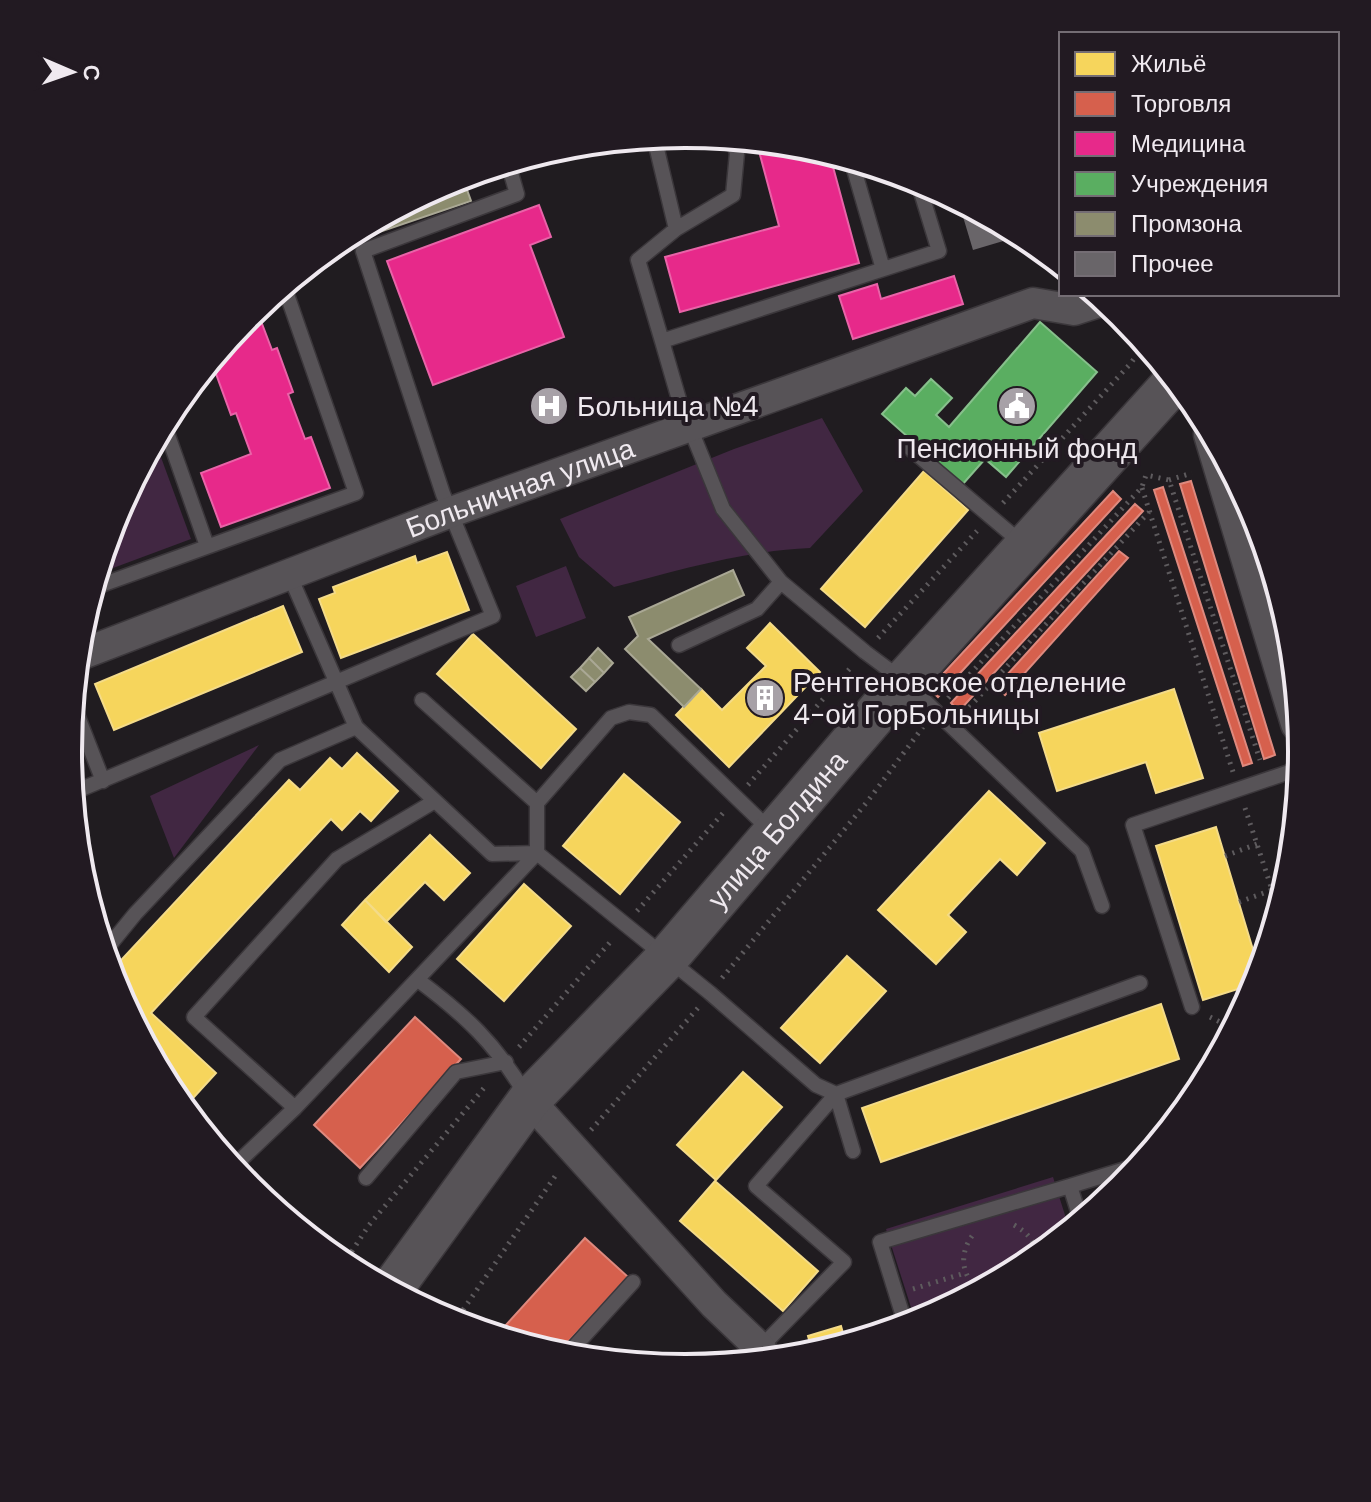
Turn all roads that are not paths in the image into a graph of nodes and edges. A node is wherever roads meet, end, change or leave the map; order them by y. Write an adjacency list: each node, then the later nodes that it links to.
1 (657, 149): 6 (lane)
2 (736, 150): 6 (lane)
3 (855, 172): 7 (lane)
4 (511, 174): 15 (lane)
5 (922, 196): 7 (lane)
6 (676, 229): 10 (lane)
7 (883, 269): 10 (lane)
8 (288, 297): 17 (lane)
9 (1091, 304): 12 (street, Больничная улица)
10 (662, 341): 12 (lane)
11 (1168, 389): 16 (main road, улица Болдина)
12 (690, 426): 15 (street, Больничная улица); 19 (lane)
13 (169, 439): 17 (lane)
14 (906, 445): 16 (lane)
15 (451, 512): 18 (street, Больничная улица); 23 (lane)
16 (1024, 545): 24 (main road, улица Болдина)
17 (207, 546): 20 (lane)
18 (289, 574): 22 (street, Больничная улица); 23 (lane)
19 (781, 582): 21 (lane); 24 (lane)
20 (106, 583)
21 (679, 645)
22 (91, 651)
23 (335, 681): 26 (lane); 29 (lane)
24 (904, 681): 33 (main road, улица Болдина); 35 (lane)
25 (422, 700): 32 (lane)
26 (356, 727): 31 (lane); 36 (lane)
27 (83, 729): 29 (lane)
28 (1288, 772): 40 (lane)
29 (103, 781): 30 (lane)
30 (83, 789)
31 (435, 801): 34 (lane); 44 (lane)
32 (537, 803): 33 (lane); 34 (lane)
33 (774, 834): 37 (main road, улица Болдина)
34 (537, 853): 37 (lane); 38 (lane)
35 (1102, 906)
36 (113, 941)
37 (667, 958): 42 (lane); 43 (main road, улица Болдина)
38 (418, 980): 41 (lane); 44 (lane)
39 (1140, 983): 42 (lane)
40 (1192, 1007)
41 (506, 1062): 43 (lane); 48 (lane)
42 (836, 1094): 45 (lane); 55 (lane)
43 (529, 1100): 52 (main road, улица Болдина); 56 (street)
44 (295, 1108): 46 (lane)
45 (853, 1151)
46 (241, 1159)
47 (1118, 1171): 49 (lane)
48 (366, 1178)
49 (1070, 1186): 50 (lane); 53 (lane)
50 (1077, 1210)
51 (633, 1282): 54 (lane)
52 (402, 1283)
53 (902, 1314)
54 (577, 1344)
55 (769, 1348)
56 (759, 1349)

